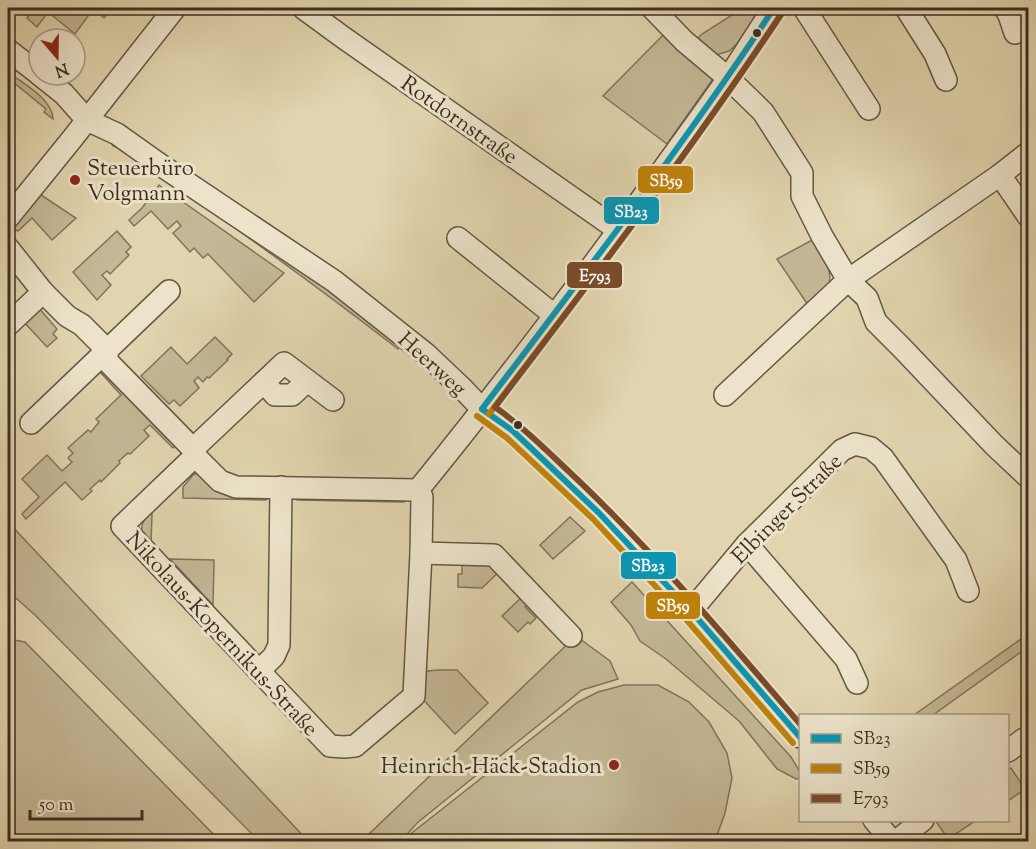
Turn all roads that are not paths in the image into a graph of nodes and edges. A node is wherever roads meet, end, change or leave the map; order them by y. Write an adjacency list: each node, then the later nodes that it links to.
1 (175, 8): 15 (street)
2 (303, 8): 20 (street, Rotdornstraße)
3 (652, 8): 11 (street)
4 (774, 8): 11 (street)
5 (804, 8): 14 (street)
6 (906, 8): 12 (street)
7 (1005, 8): 8 (street)
8 (1015, 33)
9 (8, 50): 10 (street, Heerweg)
10 (27, 65)
11 (728, 78): 20 (street); 23 (street)
12 (946, 80)
13 (55, 87): 15 (street, Heerweg)
14 (869, 110)
15 (87, 120): 19 (street); 31 (street, Heerweg)
16 (1029, 153): 17 (street)
17 (1000, 175): 18 (street); 23 (street)
18 (1029, 216)
19 (8, 218)
20 (618, 230): 26 (street)
21 (458, 238): 26 (street)
22 (8, 248): 25 (street)
23 (848, 280): 29 (street); 34 (street)
24 (170, 291): 28 (street)
25 (44, 292): 27 (street); 28 (street)
26 (554, 315): 31 (street)
27 (8, 325)
28 (107, 350): 32 (street); 33 (street)
29 (725, 395)
30 (333, 400): 33 (street)
31 (482, 409): 36 (street); 40 (street, Heerweg)
32 (30, 423)
33 (194, 453): 35 (street); 42 (street, Nikolaus-Kopernikus-Straße)
34 (1029, 477)
35 (282, 487): 36 (street); 42 (street)
36 (418, 490): 38 (street, Nikolaus-Kopernikus-Straße)
37 (747, 544): 39 (street, Elbinger Straße); 40 (street, Elbinger Straße); 43 (street)
38 (421, 553): 41 (street); 42 (street, Nikolaus-Kopernikus-Straße)
39 (968, 591)
40 (691, 611): 44 (street, Heerweg)
41 (570, 636)
42 (259, 671)
43 (857, 683)
44 (799, 735)
45 (1029, 739): 46 (street)
46 (1009, 750)
47 (876, 822): 49 (street)
48 (921, 822): 49 (street)
49 (894, 842)

